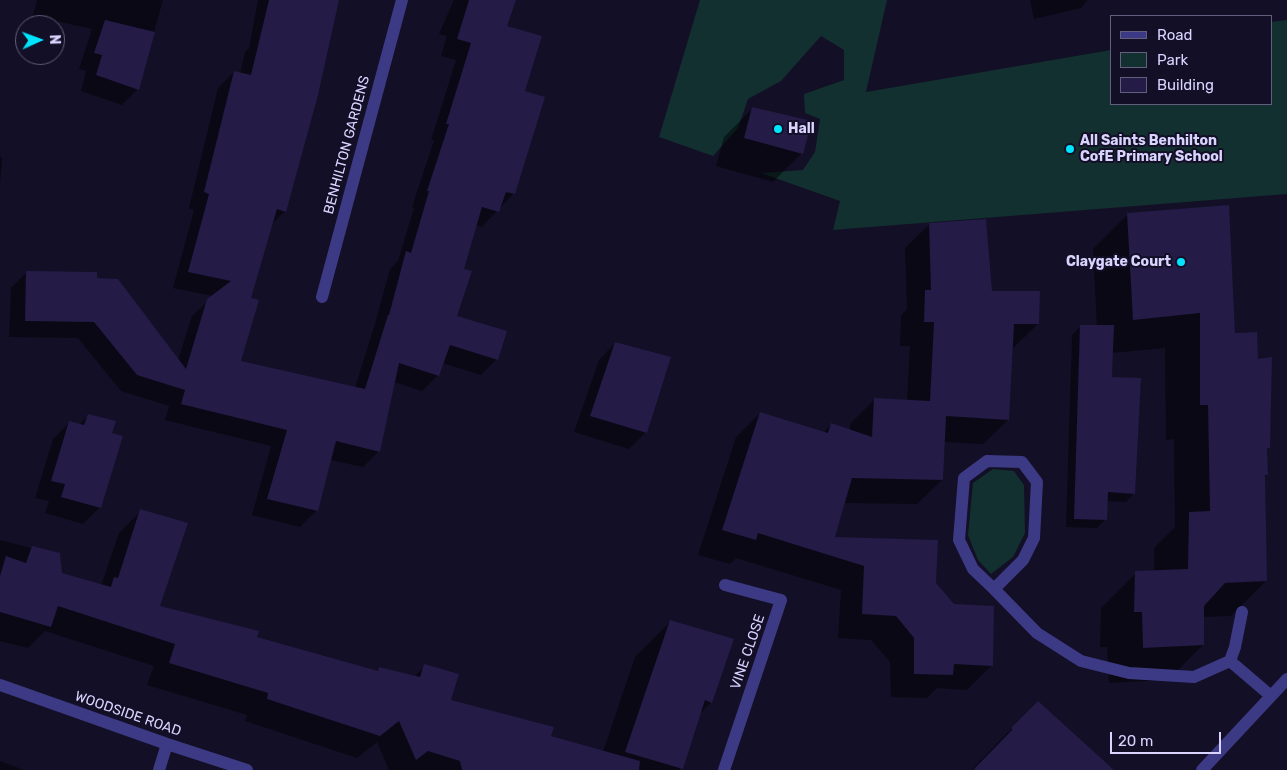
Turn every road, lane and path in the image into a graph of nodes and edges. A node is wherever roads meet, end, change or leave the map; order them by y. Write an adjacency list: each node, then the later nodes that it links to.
1 (402, 0): 2 (street, BENHILTON GARDENS)
2 (322, 297)
3 (725, 585): 13 (street, VINE CLOSE)
4 (994, 590): 4 (street); 6 (street)
5 (1242, 612): 6 (street)
6 (1230, 661): 9 (street)
7 (1287, 679): 9 (street)
8 (0, 685): 10 (street, WOODSIDE ROAD)
9 (1271, 696): 14 (street)
10 (167, 744): 11 (street); 12 (street, WOODSIDE ROAD)
11 (159, 770)
12 (247, 770)
13 (724, 770)
14 (1202, 770)

